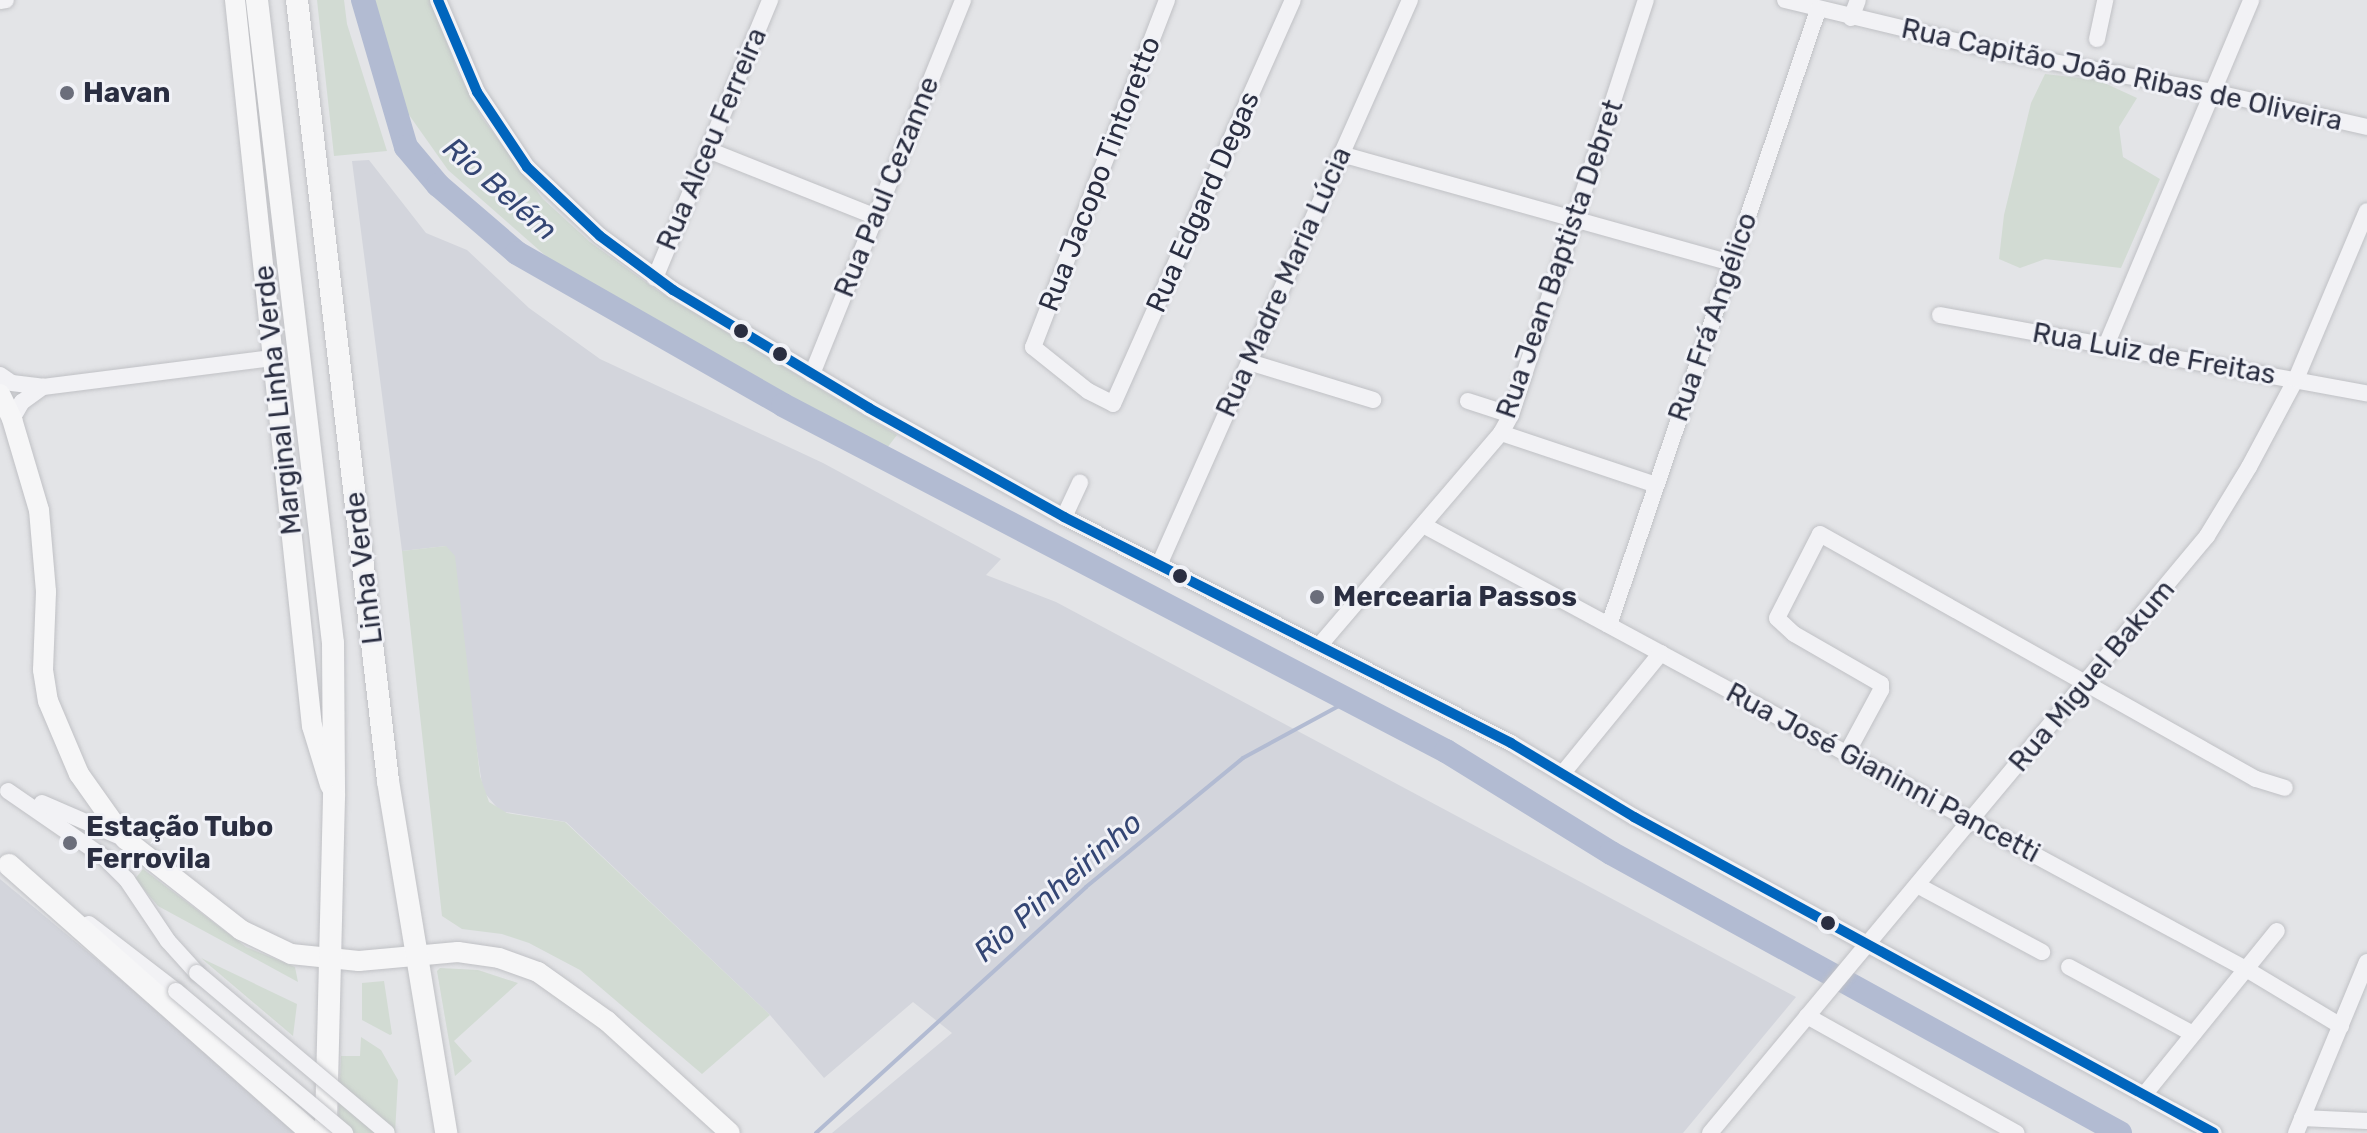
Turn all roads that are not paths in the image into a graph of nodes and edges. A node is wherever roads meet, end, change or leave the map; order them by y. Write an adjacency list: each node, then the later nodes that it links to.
1 (6, 0): 16 (street)
2 (235, 0): 31 (main road, Marginal Linha Verde)
3 (257, 0): 58 (highway, Linha Verde)
4 (297, 0): 66 (highway, Linha Verde)
5 (438, 0): 28 (street)
6 (770, 0): 22 (street, Rua Alceu Ferreira)
7 (963, 0): 25 (street, Rua Paul Cezanne)
8 (1167, 0): 41 (street, Rua Jacopo Tintoretto)
9 (1293, 0): 41 (street, Rua Edgard Degas)
10 (1410, 0): 23 (street, Rua Madre Maria Lúcia)
11 (1646, 0): 26 (street, Rua Jean Baptista Debret)
12 (1785, 0): 17 (street, Rua Capitão João Ribas de Oliveira)
13 (1858, 0): 18 (street)
14 (2105, 0): 19 (street)
15 (2251, 0): 20 (street)
16 (0, 1)
17 (1818, 10): 18 (street, Rua Capitão João Ribas de Oliveira); 27 (street, Rua Frá Angélico)
18 (1851, 18): 20 (street, Rua Capitão João Ribas de Oliveira)
19 (2097, 39)
20 (2213, 92): 21 (street, Rua Capitão João Ribas de Oliveira); 30 (street)
21 (2367, 127)
22 (708, 150): 25 (street); 28 (street, Rua Alceu Ferreira)
23 (1341, 154): 26 (street); 32 (street, Rua Madre Maria Lúcia)
24 (2367, 211): 35 (street, Rua Miguel Bakum)
25 (876, 217): 33 (street, Rua Paul Cezanne)
26 (1575, 220): 27 (street); 42 (street, Rua Jean Baptista Debret)
27 (1732, 263): 46 (street, Rua Frá Angélico)
28 (655, 278): 33 (street)
29 (1940, 315): 30 (street, Rua Luiz de Freitas)
30 (2105, 348): 35 (street, Rua Luiz de Freitas)
31 (274, 358): 36 (street); 58 (main road, Marginal Linha Verde)
32 (1249, 362): 39 (street); 49 (street, Rua Madre Maria Lúcia)
33 (812, 374): 47 (street)
34 (0, 375): 36 (street)
35 (2296, 379): 37 (street, Rua Luiz de Freitas); 53 (street, Rua Miguel Bakum)
36 (43, 387): 43 (street)
37 (2367, 393)
38 (0, 394): 43 (main road)
39 (1373, 400)
40 (1468, 401): 42 (street)
41 (1113, 404)
42 (1511, 415): 44 (street, Rua Jean Baptista Debret)
43 (12, 419): 60 (main road)
44 (1501, 433): 46 (street); 48 (street, Rua Jean Baptista Debret)
45 (1080, 482): 47 (street)
46 (1656, 485): 50 (street, Rua Frá Angélico)
47 (1064, 517): 49 (street)
48 (1423, 525): 50 (street, Rua José Gianinni Pancetti); 51 (street, Rua Jean Baptista Debret)
49 (1159, 565): 51 (street)
50 (1609, 625): 52 (street, Rua José Gianinni Pancetti)
51 (1319, 646): 55 (street)
52 (1661, 653): 54 (street, Rua José Gianinni Pancetti); 55 (street)
53 (2086, 683): 54 (street); 56 (street); 59 (street, Rua Miguel Bakum)
54 (1847, 753): 59 (street, Rua José Gianinni Pancetti)
55 (1563, 773): 64 (street)
56 (2285, 788)
57 (4, 789): 60 (street); 80 (street, bridge)
58 (334, 797): 67 (highway, Linha Verde)
59 (1971, 821): 62 (street, Rua Miguel Bakum); 69 (street, Rua José Gianinni Pancetti)
60 (125, 839): 67 (main road)
61 (4, 862): 77 (highway); 79 (street, bridge)
62 (1917, 885): 64 (street, Rua Miguel Bakum); 65 (street)
63 (2277, 931): 69 (street)
64 (1864, 949): 71 (street, Rua Miguel Bakum); 74 (street)
65 (2042, 952)
66 (415, 955): 67 (main road); 81 (highway, Linha Verde); 82 (main road)
67 (330, 960): 78 (highway, Linha Verde)
68 (2069, 967): 73 (street)
69 (2246, 969): 72 (street, Rua José Gianinni Pancetti); 73 (street)
70 (2365, 971): 72 (street)
71 (1812, 1011): 83 (street, Rua Miguel Bakum); 84 (street)
72 (2341, 1026): 76 (street)
73 (2193, 1034): 74 (street)
74 (2144, 1095): 85 (street)
75 (2367, 1121): 76 (street)
76 (2299, 1125)
77 (312, 1133)
78 (326, 1133)
79 (345, 1133)
80 (387, 1133)
81 (446, 1133)
82 (730, 1133)
83 (1710, 1133)
84 (2016, 1133)
85 (2214, 1133)

